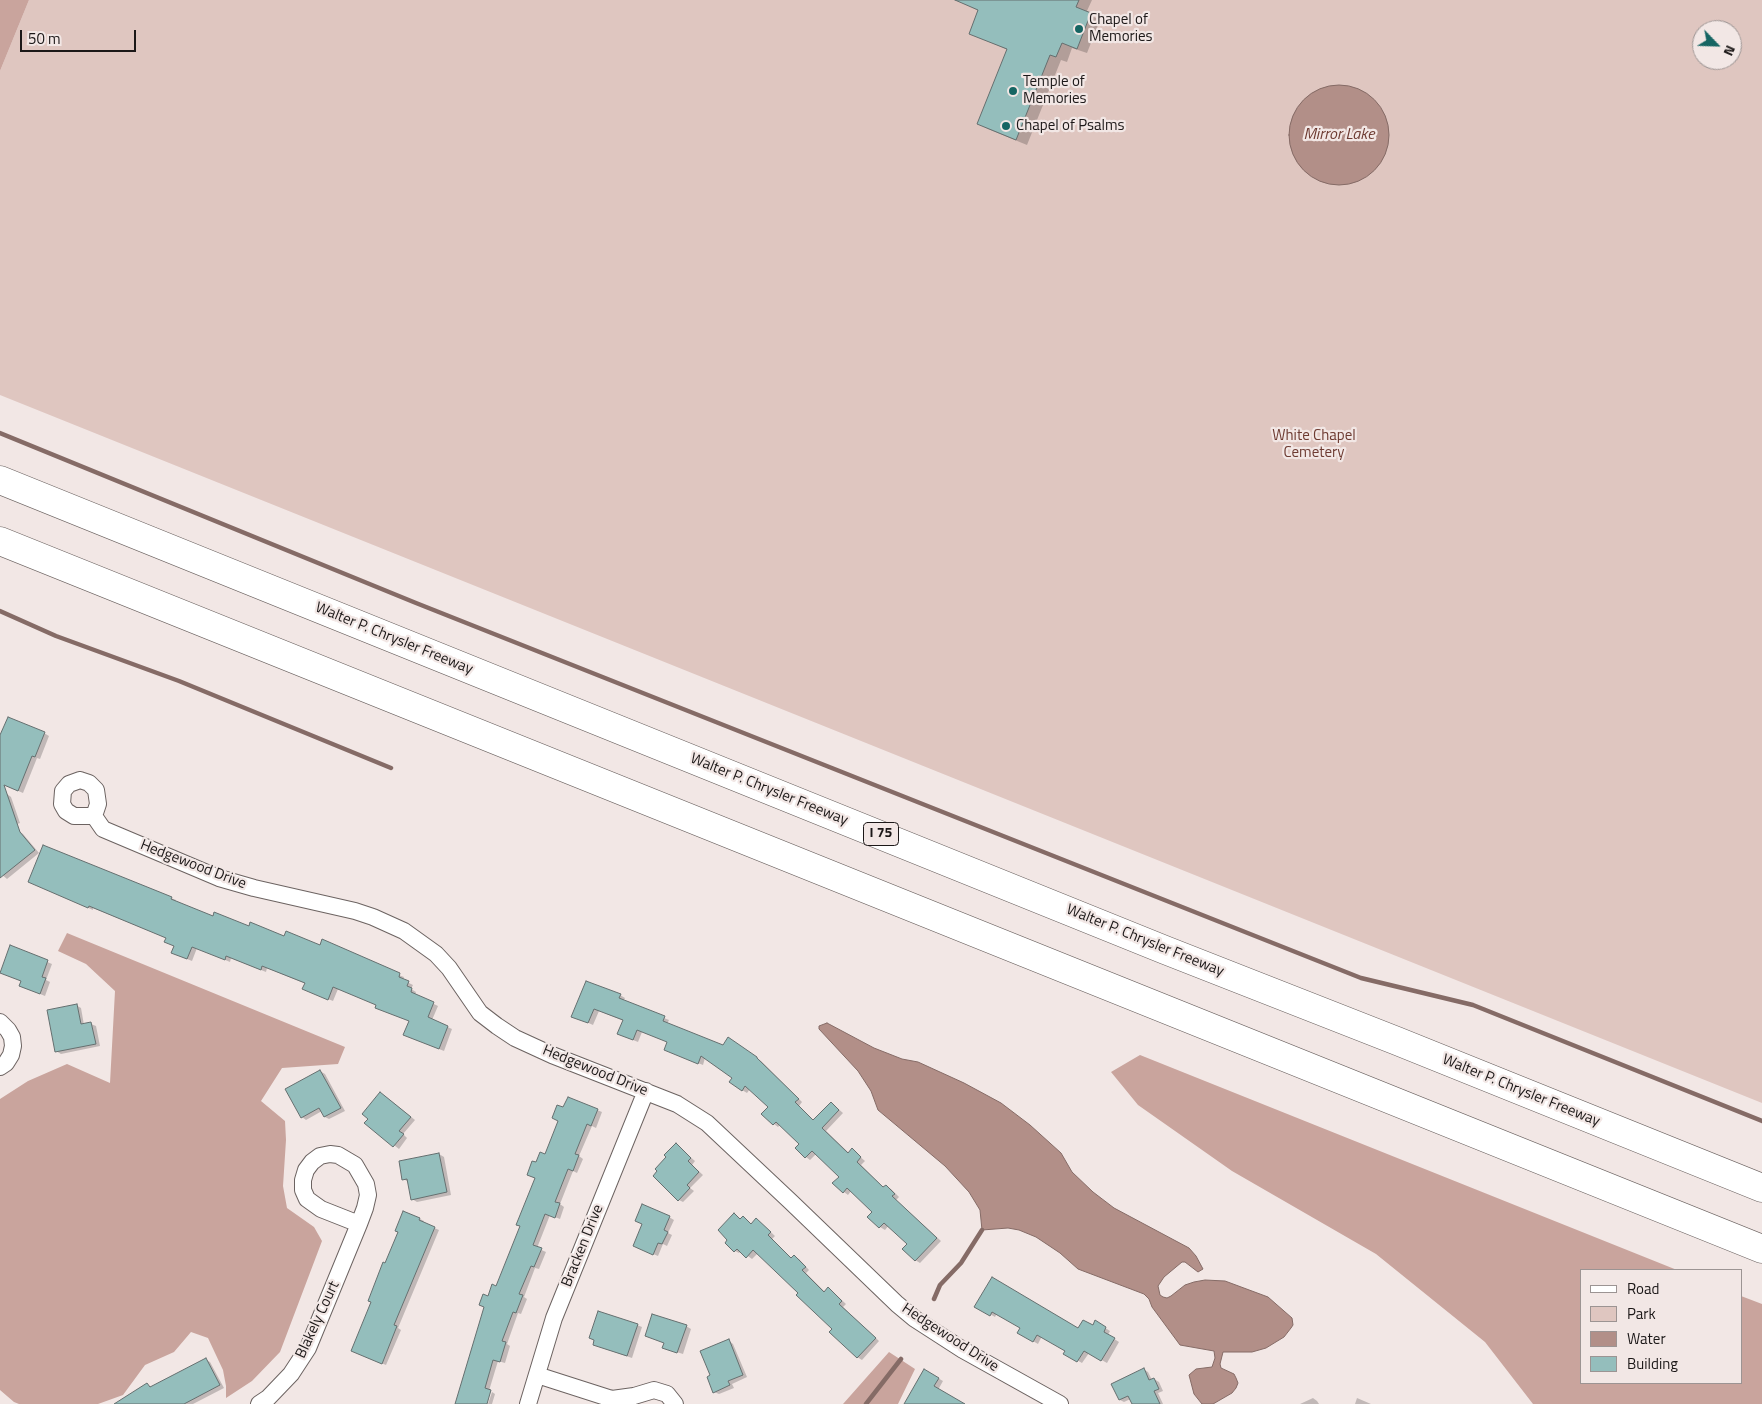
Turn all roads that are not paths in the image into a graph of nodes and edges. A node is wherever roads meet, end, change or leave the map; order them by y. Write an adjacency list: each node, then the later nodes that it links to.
1 (0, 480): 7 (highway, Walter P. Chrysler Freeway / I 75)
2 (0, 541): 9 (highway)
3 (94, 816): 6 (street, Hedgewood Drive)
4 (0, 1022): 5 (street)
5 (0, 1067)
6 (646, 1091): 10 (street, Bracken Drive); 15 (street, Hedgewood Drive)
7 (1762, 1188)
8 (359, 1224): 8 (street, Blakely Court); 12 (street, Blakely Court)
9 (1762, 1249)
10 (537, 1375): 11 (street); 13 (street, Bracken Drive)
11 (616, 1402): 14 (street)
12 (259, 1404)
13 (528, 1404)
14 (675, 1404)
15 (1060, 1404)

